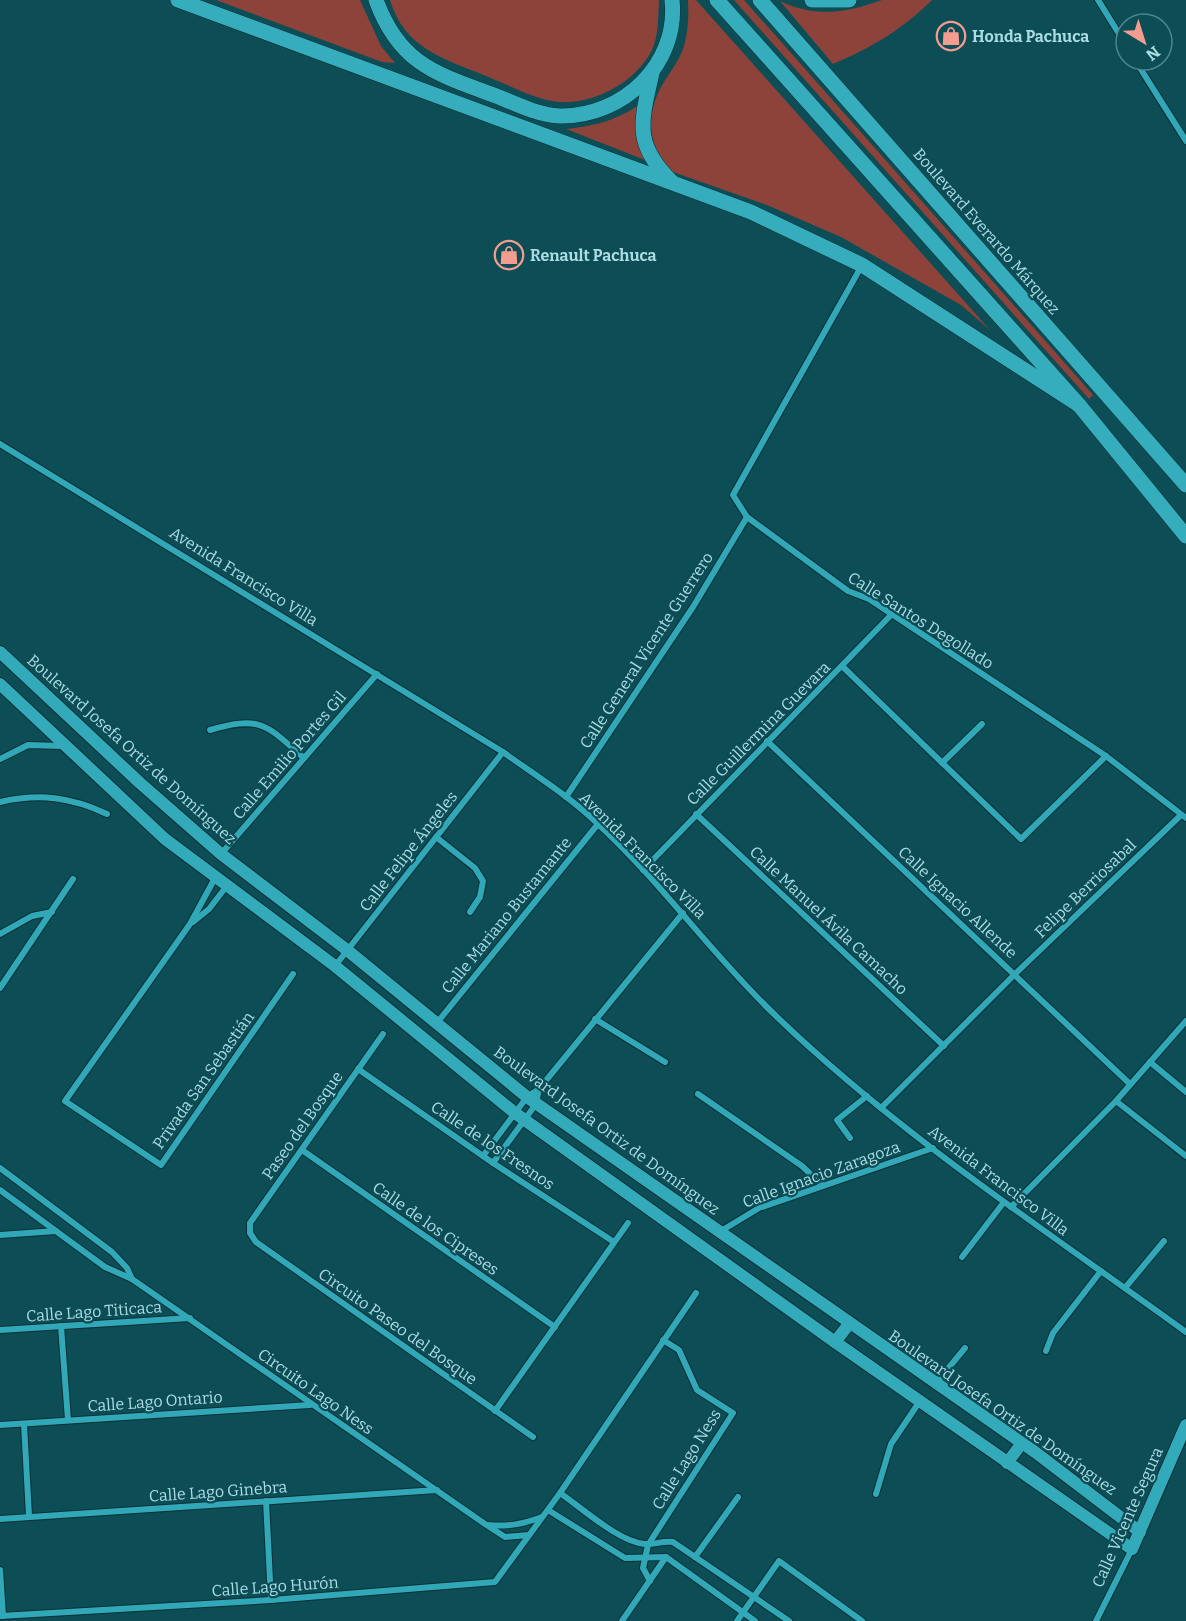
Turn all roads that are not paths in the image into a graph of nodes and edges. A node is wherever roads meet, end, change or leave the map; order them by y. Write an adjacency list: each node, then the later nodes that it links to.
1 (178, 0): 13 (main road)
2 (376, 0): 11 (main road)
3 (672, 0): 11 (main road)
4 (717, 0): 15 (main road)
5 (760, 0): 17 (main road, Boulevard Everardo Márquez)
6 (812, 0): 7 (main road)
7 (849, 0)
8 (1098, 0): 9 (street)
9 (1114, 26)
10 (1143, 72): 12 (street)
11 (652, 74): 13 (main road)
12 (1186, 141)
13 (677, 187): 14 (main road)
14 (862, 264): 15 (main road); 18 (street, Calle Santos Degollado)
15 (1079, 405): 19 (main road)
16 (0, 444): 23 (street, Avenida Francisco Villa)
17 (1186, 485)
18 (747, 518): 20 (street, Calle Santos Degollado); 37 (street, Calle General Vicente Guerrero)
19 (1186, 537)
20 (892, 614): 22 (street, Calle Guillermina Guevara); 31 (street, Calle Santos Degollado)
21 (0, 652): 35 (street, Boulevard Josefa Ortiz de Domínguez)
22 (842, 666): 28 (street, Calle Guillermina Guevara); 34 (street)
23 (377, 674): 30 (street, Avenida Francisco Villa); 32 (street, Calle Emilio Portes Gil)
24 (0, 684): 25 (street); 29 (street)
25 (0, 690)
26 (982, 724): 34 (street)
27 (210, 730): 32 (street)
28 (767, 741): 41 (street, Calle Guillermina Guevara); 60 (street, Calle Ignacio Allende)
29 (65, 746): 33 (street); 38 (street)
30 (503, 752): 37 (street, Avenida Francisco Villa); 44 (street, Calle Felipe Ángeles)
31 (1106, 756): 34 (street); 42 (street, Calle Santos Degollado)
32 (304, 758): 45 (street, Calle Emilio Portes Gil)
33 (0, 759)
34 (942, 763)
35 (140, 783): 38 (street); 45 (street, Boulevard Josefa Ortiz de Domínguez)
36 (0, 795): 39 (street)
37 (566, 796): 43 (street, Avenida Francisco Villa)
38 (123, 799): 47 (street)
39 (3, 802): 40 (street)
40 (107, 814)
41 (696, 814): 46 (street, Calle Guillermina Guevara); 66 (street, Calle Manuel Ávila Camacho)
42 (1184, 816): 60 (street, Felipe Berriosabal)
43 (598, 824): 46 (street, Avenida Francisco Villa); 64 (street, Calle Mariano Bustamante)
44 (436, 837): 53 (street); 57 (street, Calle Felipe Ángeles)
45 (221, 854): 49 (street, Boulevard Josefa Ortiz de Domínguez)
46 (642, 870): 54 (street, Avenida Francisco Villa)
47 (215, 878): 50 (street); 55 (street, Privada San Sebastián)
48 (73, 879): 52 (street)
49 (264, 886): 51 (street); 57 (street, Boulevard Josefa Ortiz de Domínguez)
50 (226, 887): 51 (street); 55 (street, Privada San Sebastián)
51 (252, 905): 58 (street)
52 (52, 912): 56 (street); 61 (street)
53 (470, 912)
54 (683, 913): 62 (street); 74 (street, Avenida Francisco Villa)
55 (190, 924): 59 (street, Privada San Sebastián)
56 (0, 934)
57 (347, 950): 58 (street, Calle Felipe Ángeles); 64 (street, Boulevard Josefa Ortiz de Domínguez)
58 (335, 966): 78 (street)
59 (293, 974)
60 (1015, 974): 66 (street, Felipe Berriosabal); 70 (street, Calle Ignacio Allende)
61 (0, 988)
62 (595, 1019): 67 (street); 71 (street)
63 (1186, 1021): 68 (street)
64 (436, 1024): 75 (street, Boulevard Josefa Ortiz de Domínguez)
65 (382, 1034): 69 (street, Paseo del Bosque)
66 (944, 1046): 77 (street, Felipe Berriosabal)
67 (666, 1062)
68 (1150, 1062): 70 (street); 72 (street)
69 (358, 1069): 81 (street, Paseo del Bosque); 82 (street, Calle de los Fresnos)
70 (1130, 1084): 76 (street)
71 (538, 1089): 75 (street); 75 (street)
72 (1186, 1092)
73 (698, 1094): 86 (street)
74 (867, 1096): 77 (street, Avenida Francisco Villa); 79 (street)
75 (532, 1100): 78 (street); 78 (street); 92 (street, Boulevard Josefa Ortiz de Domínguez)
76 (1116, 1101): 83 (street); 89 (street)
77 (881, 1108): 80 (street, Avenida Francisco Villa)
78 (520, 1116): 82 (street); 84 (street); 109 (street)
79 (850, 1138)
80 (933, 1148): 86 (street, Calle Ignacio Zaragoza); 88 (street, Avenida Francisco Villa)
81 (302, 1150): 93 (street, Paseo del Bosque); 105 (street, Calle de los Cipreses)
82 (483, 1156): 84 (street, Calle de los Fresnos)
83 (1186, 1156)
84 (493, 1163): 96 (street, Calle de los Fresnos)
85 (1, 1172): 99 (street, Circuito Lago Ness)
86 (822, 1184): 92 (street, Calle Ignacio Zaragoza)
87 (0, 1190): 91 (street, Circuito Lago Ness)
88 (1004, 1202): 89 (street, Avenida Francisco Villa); 97 (street)
89 (1011, 1207): 98 (street, Avenida Francisco Villa)
90 (628, 1223): 96 (street)
91 (57, 1231): 94 (street); 99 (street, Circuito Lago Ness)
92 (721, 1232): 103 (street, Boulevard Josefa Ortiz de Domínguez)
93 (250, 1233): 115 (street, Circuito Paseo del Bosque)
94 (0, 1235)
95 (1164, 1241): 100 (street)
96 (614, 1242): 105 (street)
97 (962, 1257)
98 (1101, 1271): 100 (street, Avenida Francisco Villa); 111 (street)
99 (132, 1279): 102 (street, Circuito Lago Ness)
100 (1125, 1288): 107 (street, Avenida Francisco Villa)
101 (696, 1293): 108 (street)
102 (190, 1318): 104 (street, Calle Lago Titicaca); 114 (street, Circuito Lago Ness)
103 (849, 1324): 109 (street); 112 (street, Boulevard Josefa Ortiz de Domínguez)
104 (61, 1326): 106 (street, Calle Lago Titicaca); 116 (street)
105 (555, 1327): 115 (street)
106 (0, 1330)
107 (1186, 1332)
108 (663, 1340): 124 (street); 135 (street, Calle Lago Ness)
109 (835, 1342): 113 (street)
110 (965, 1348): 112 (street)
111 (1046, 1351)
112 (936, 1383): 121 (street, Boulevard Josefa Ortiz de Domínguez)
113 (920, 1401): 122 (street); 125 (street)
114 (311, 1405): 116 (street, Calle Lago Ontario); 123 (street, Circuito Lago Ness)
115 (495, 1411): 120 (street, Circuito Paseo del Bosque)
116 (68, 1420): 117 (street, Calle Lago Ontario)
117 (24, 1424): 118 (street, Calle Lago Ontario); 129 (street)
118 (0, 1425)
119 (1186, 1425): 133 (street, Calle Vicente Segura)
120 (533, 1437)
121 (1022, 1443): 122 (street); 133 (street, Boulevard Josefa Ortiz de Domínguez)
122 (1007, 1463): 136 (street)
123 (437, 1490): 127 (street, Calle Lago Ginebra); 132 (street, Circuito Lago Ness)
124 (560, 1493): 128 (street); 135 (street)
125 (876, 1494)
126 (738, 1497): 139 (street)
127 (266, 1501): 129 (street, Calle Lago Ginebra); 143 (street)
128 (548, 1510): 130 (street); 137 (street)
129 (29, 1516): 131 (street, Calle Lago Ginebra)
130 (543, 1517): 132 (street); 134 (street, Calle Lago Hurón)
131 (0, 1519)
132 (485, 1524): 134 (street, Circuito Lago Ness)
133 (1140, 1532): 136 (street, Calle Vicente Segura)
134 (529, 1535): 143 (street, Calle Lago Hurón)
135 (648, 1545): 137 (street, Calle Lago Ness); 139 (street)
136 (1132, 1549): 152 (street, Calle Vicente Segura)
137 (644, 1557): 138 (street); 141 (street)
138 (666, 1557): 141 (street); 144 (street)
139 (695, 1557): 142 (street)
140 (0, 1570): 145 (street)
141 (650, 1581): 147 (street)
142 (754, 1596): 144 (street); 150 (street); 151 (street)
143 (272, 1600): 146 (street, Calle Lago Hurón)
144 (742, 1613): 148 (street); 149 (street)
145 (2, 1616): 146 (street, Calle Lago Hurón)
146 (16, 1618)
147 (622, 1621)
148 (737, 1621)
149 (754, 1621)
150 (789, 1621)
151 (862, 1621)
152 (1096, 1621)

